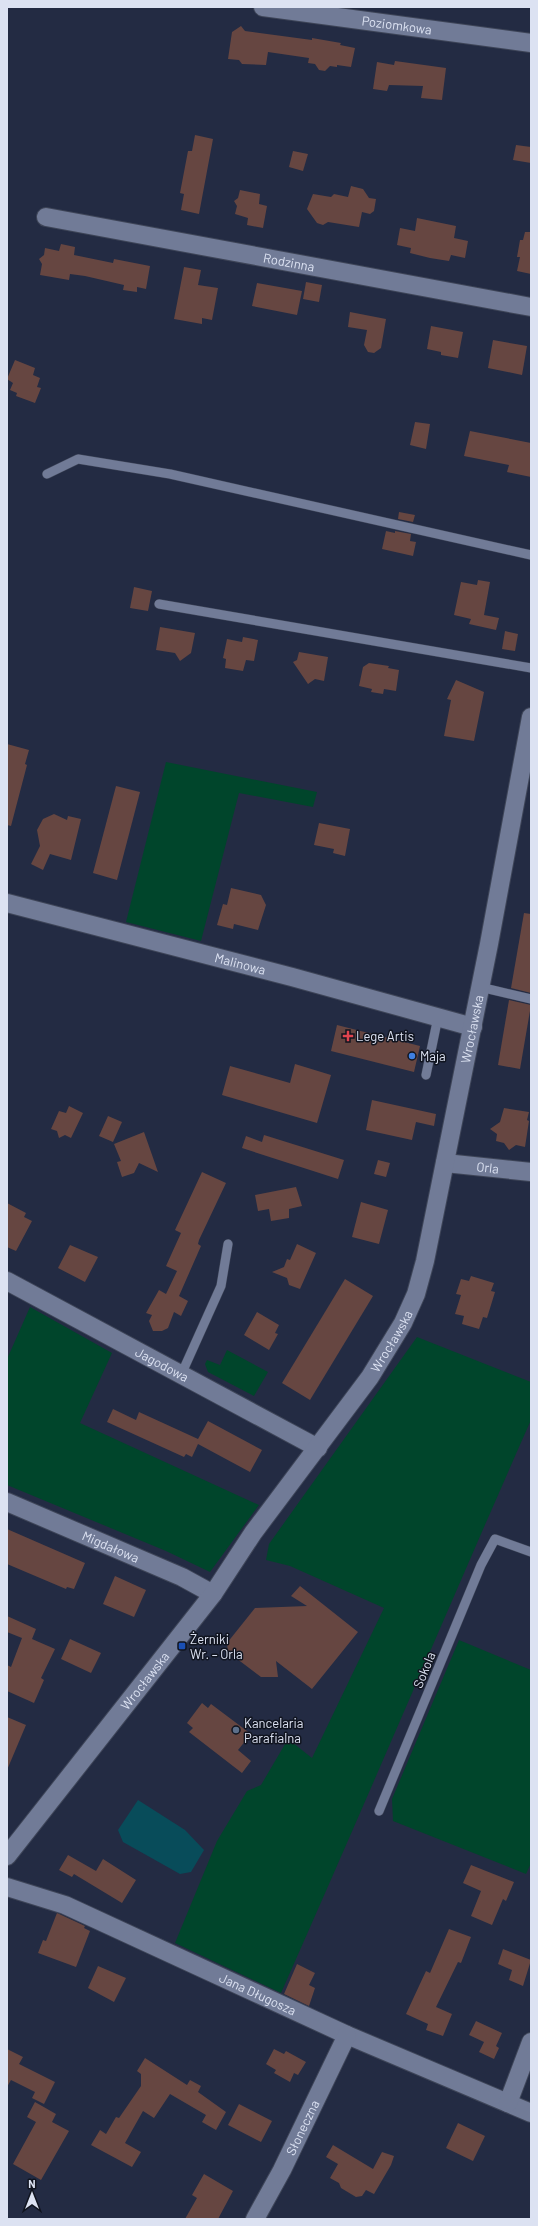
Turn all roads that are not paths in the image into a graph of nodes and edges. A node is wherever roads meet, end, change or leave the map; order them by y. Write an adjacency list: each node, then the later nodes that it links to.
1 (263, 7): 2 (street, Poziomkowa)
2 (531, 43)
3 (46, 217): 4 (street, Rodzinna)
4 (531, 307)
5 (47, 474): 6 (lane)
6 (531, 555)
7 (159, 604): 8 (lane)
8 (531, 668)
9 (531, 717): 11 (street, Wrocławska)
10 (7, 903): 13 (street, Malinowa)
11 (480, 987): 12 (lane); 14 (street, Wrocławska)
12 (531, 999)
13 (438, 1017): 14 (street, Malinowa); 15 (lane)
14 (473, 1027): 16 (street, Wrocławska)
15 (426, 1075)
16 (445, 1163): 17 (street, Orla); 21 (street, Wrocławska)
17 (531, 1172)
18 (228, 1244): 20 (lane)
19 (7, 1281): 20 (street, Jagodowa)
20 (181, 1375): 21 (street, Jagodowa)
21 (318, 1448): 24 (street, Wrocławska)
22 (7, 1502): 24 (street, Migdałowa)
23 (531, 1552): 25 (lane, Sokola)
24 (213, 1594): 26 (street, Wrocławska)
25 (379, 1811)
26 (7, 1856)
27 (7, 1887): 28 (street, Jana Długosza)
28 (347, 2035): 30 (street, Jana Długosza); 32 (street, Słoneczna)
29 (531, 2042): 30 (street)
30 (508, 2103): 31 (street, Jana Długosza)
31 (531, 2113)
32 (255, 2219)

